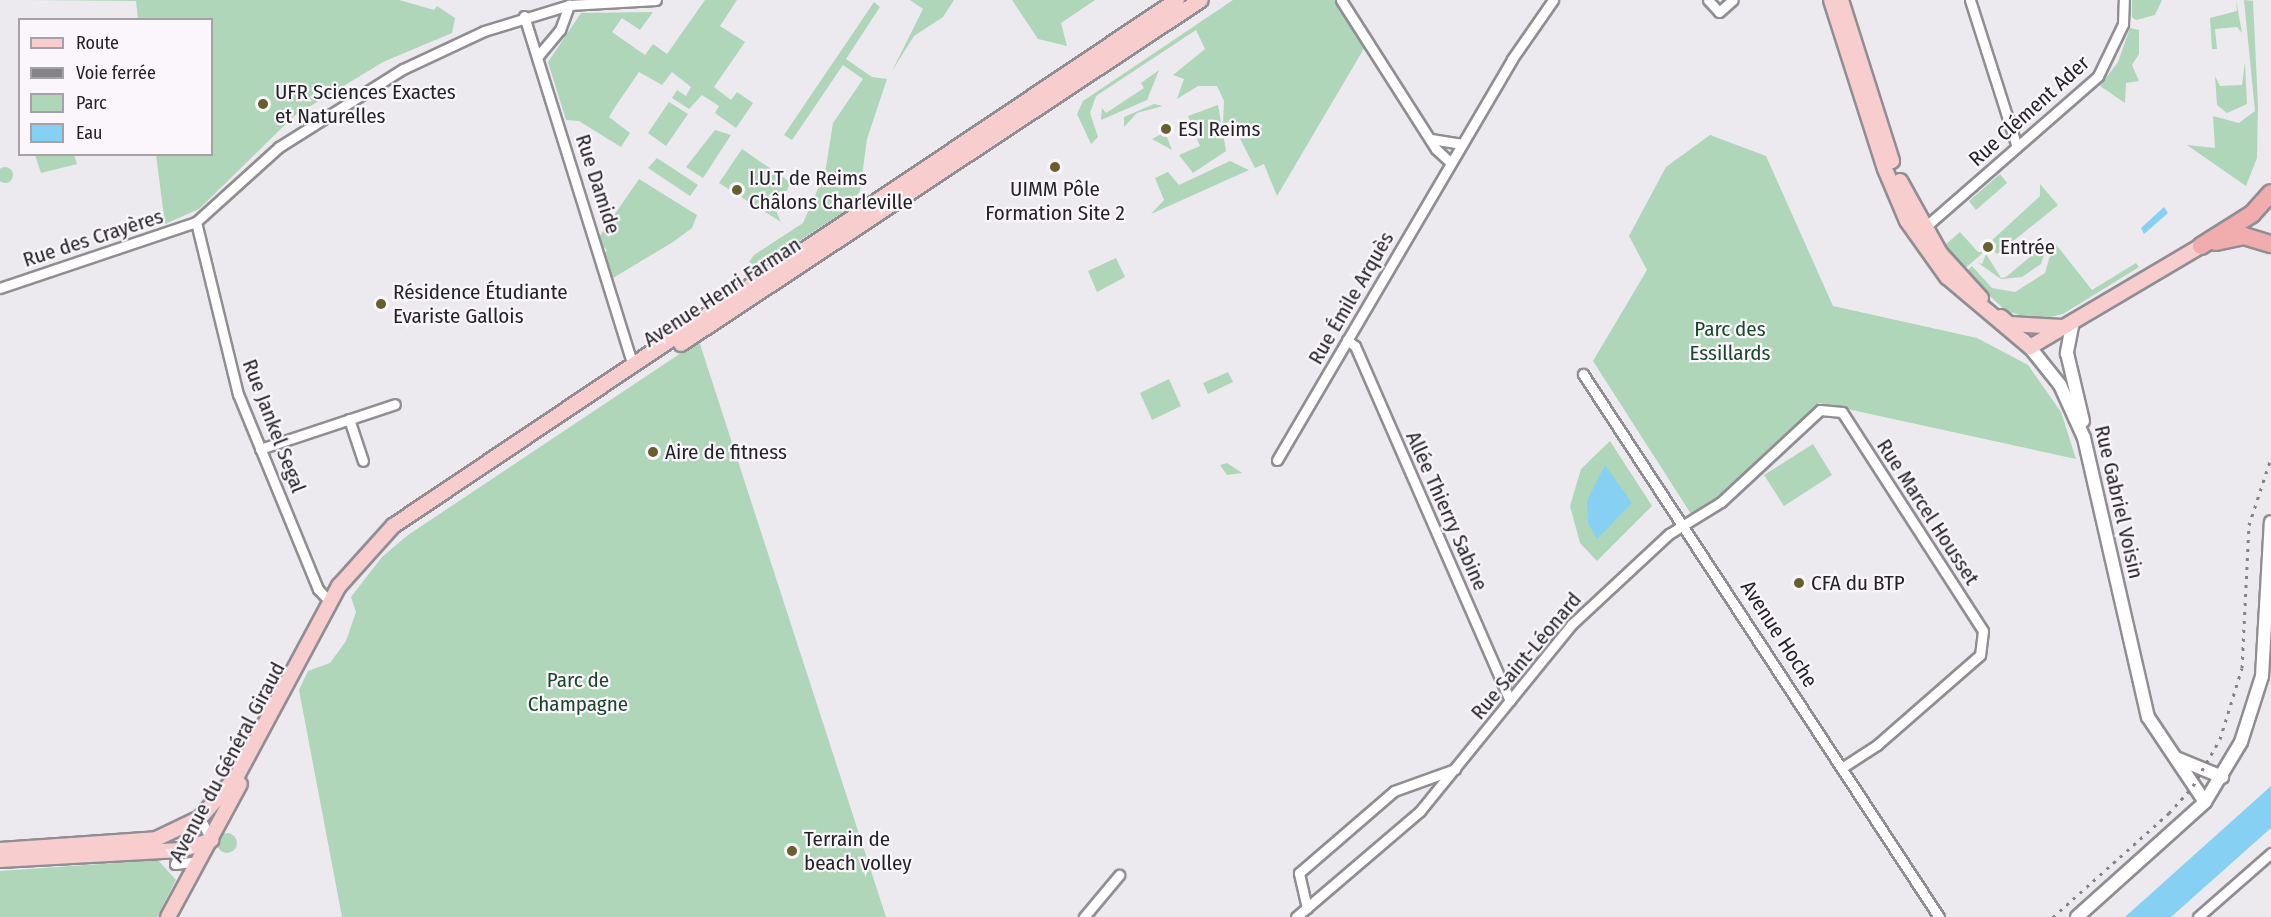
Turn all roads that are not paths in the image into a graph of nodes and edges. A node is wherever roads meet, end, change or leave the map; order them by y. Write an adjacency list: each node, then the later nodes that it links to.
1 (656, 0): 12 (street)
2 (1177, 0): 29 (main road, Avenue Henri Farman)
3 (1201, 0): 41 (main road, Avenue Henri Farman)
4 (1341, 0): 15 (street)
5 (1553, 0): 16 (street, Rue Émile Arquès)
6 (1708, 0): 7 (street)
7 (1733, 0)
8 (1831, 0): 28 (main road, Rue Gabriel Voisin)
9 (1841, 0): 21 (main road)
10 (1970, 0): 17 (street)
11 (2124, 0): 17 (street, Rue Clément Ader)
12 (569, 5): 13 (street); 14 (street)
13 (524, 16): 14 (street, Rue Damide); 20 (street)
14 (538, 56): 29 (street, Rue Damide)
15 (1431, 139): 16 (street); 18 (street)
16 (1461, 144): 18 (street, Rue Émile Arquès)
17 (2017, 147): 21 (street, Rue Clément Ader)
18 (1453, 158): 27 (street, Rue Émile Arquès)
19 (2271, 193): 23 (highway)
20 (196, 222): 24 (street, Rue des Crayères); 33 (street, Rue Jankel Segal)
21 (1924, 228): 25 (main road)
22 (2271, 244): 23 (highway)
23 (2201, 246): 26 (main road)
24 (0, 288)
25 (2009, 324): 26 (main road); 28 (street)
26 (2068, 324): 28 (main road); 34 (street)
27 (1347, 340): 35 (street, Rue Émile Arquès); 42 (street, Allée Thierry Sabine)
28 (2030, 347): 34 (street, Rue Gabriel Voisin)
29 (633, 365): 39 (main road, Avenue Henri Farman)
30 (1583, 374): 38 (street, Avenue Hoche)
31 (395, 404): 32 (street)
32 (349, 419): 33 (street); 36 (street)
33 (260, 448): 40 (street, Rue Jankel Segal)
34 (2090, 458): 43 (street, Rue Gabriel Voisin)
35 (1277, 460)
36 (363, 461)
37 (2271, 522): 46 (street)
38 (1682, 524): 42 (street, Rue Saint-Léonard); 44 (street, Avenue Hoche); 44 (street, Rue Marcel Housset)
39 (338, 588): 40 (main road, Avenue du Général Giraud)
40 (329, 601): 48 (main road, Avenue du Général Giraud)
41 (323, 627): 49 (main road, Avenue du Général Giraud)
42 (1510, 701): 45 (street, Rue Saint-Léonard)
43 (2174, 757): 46 (street); 47 (street, Rue Gabriel Voisin)
44 (1843, 767): 60 (street, Avenue Hoche)
45 (1455, 769): 56 (street, Rue Saint-Léonard); 56 (street)
46 (2222, 777): 47 (street)
47 (2205, 802): 61 (street)
48 (197, 820): 49 (street); 50 (main road); 51 (street)
49 (211, 840): 51 (main road); 54 (main road, Avenue du Général Giraud)
50 (0, 850)
51 (181, 850): 53 (main road); 54 (street)
52 (2271, 853): 62 (street)
53 (0, 860)
54 (198, 861): 57 (main road, Avenue du Général Giraud)
55 (1119, 875): 58 (street)
56 (1307, 908): 59 (street, Rue Saint-Léonard)
57 (168, 917)
58 (1084, 917)
59 (1296, 917)
60 (1939, 917)
61 (2077, 917)
62 (2198, 917)

